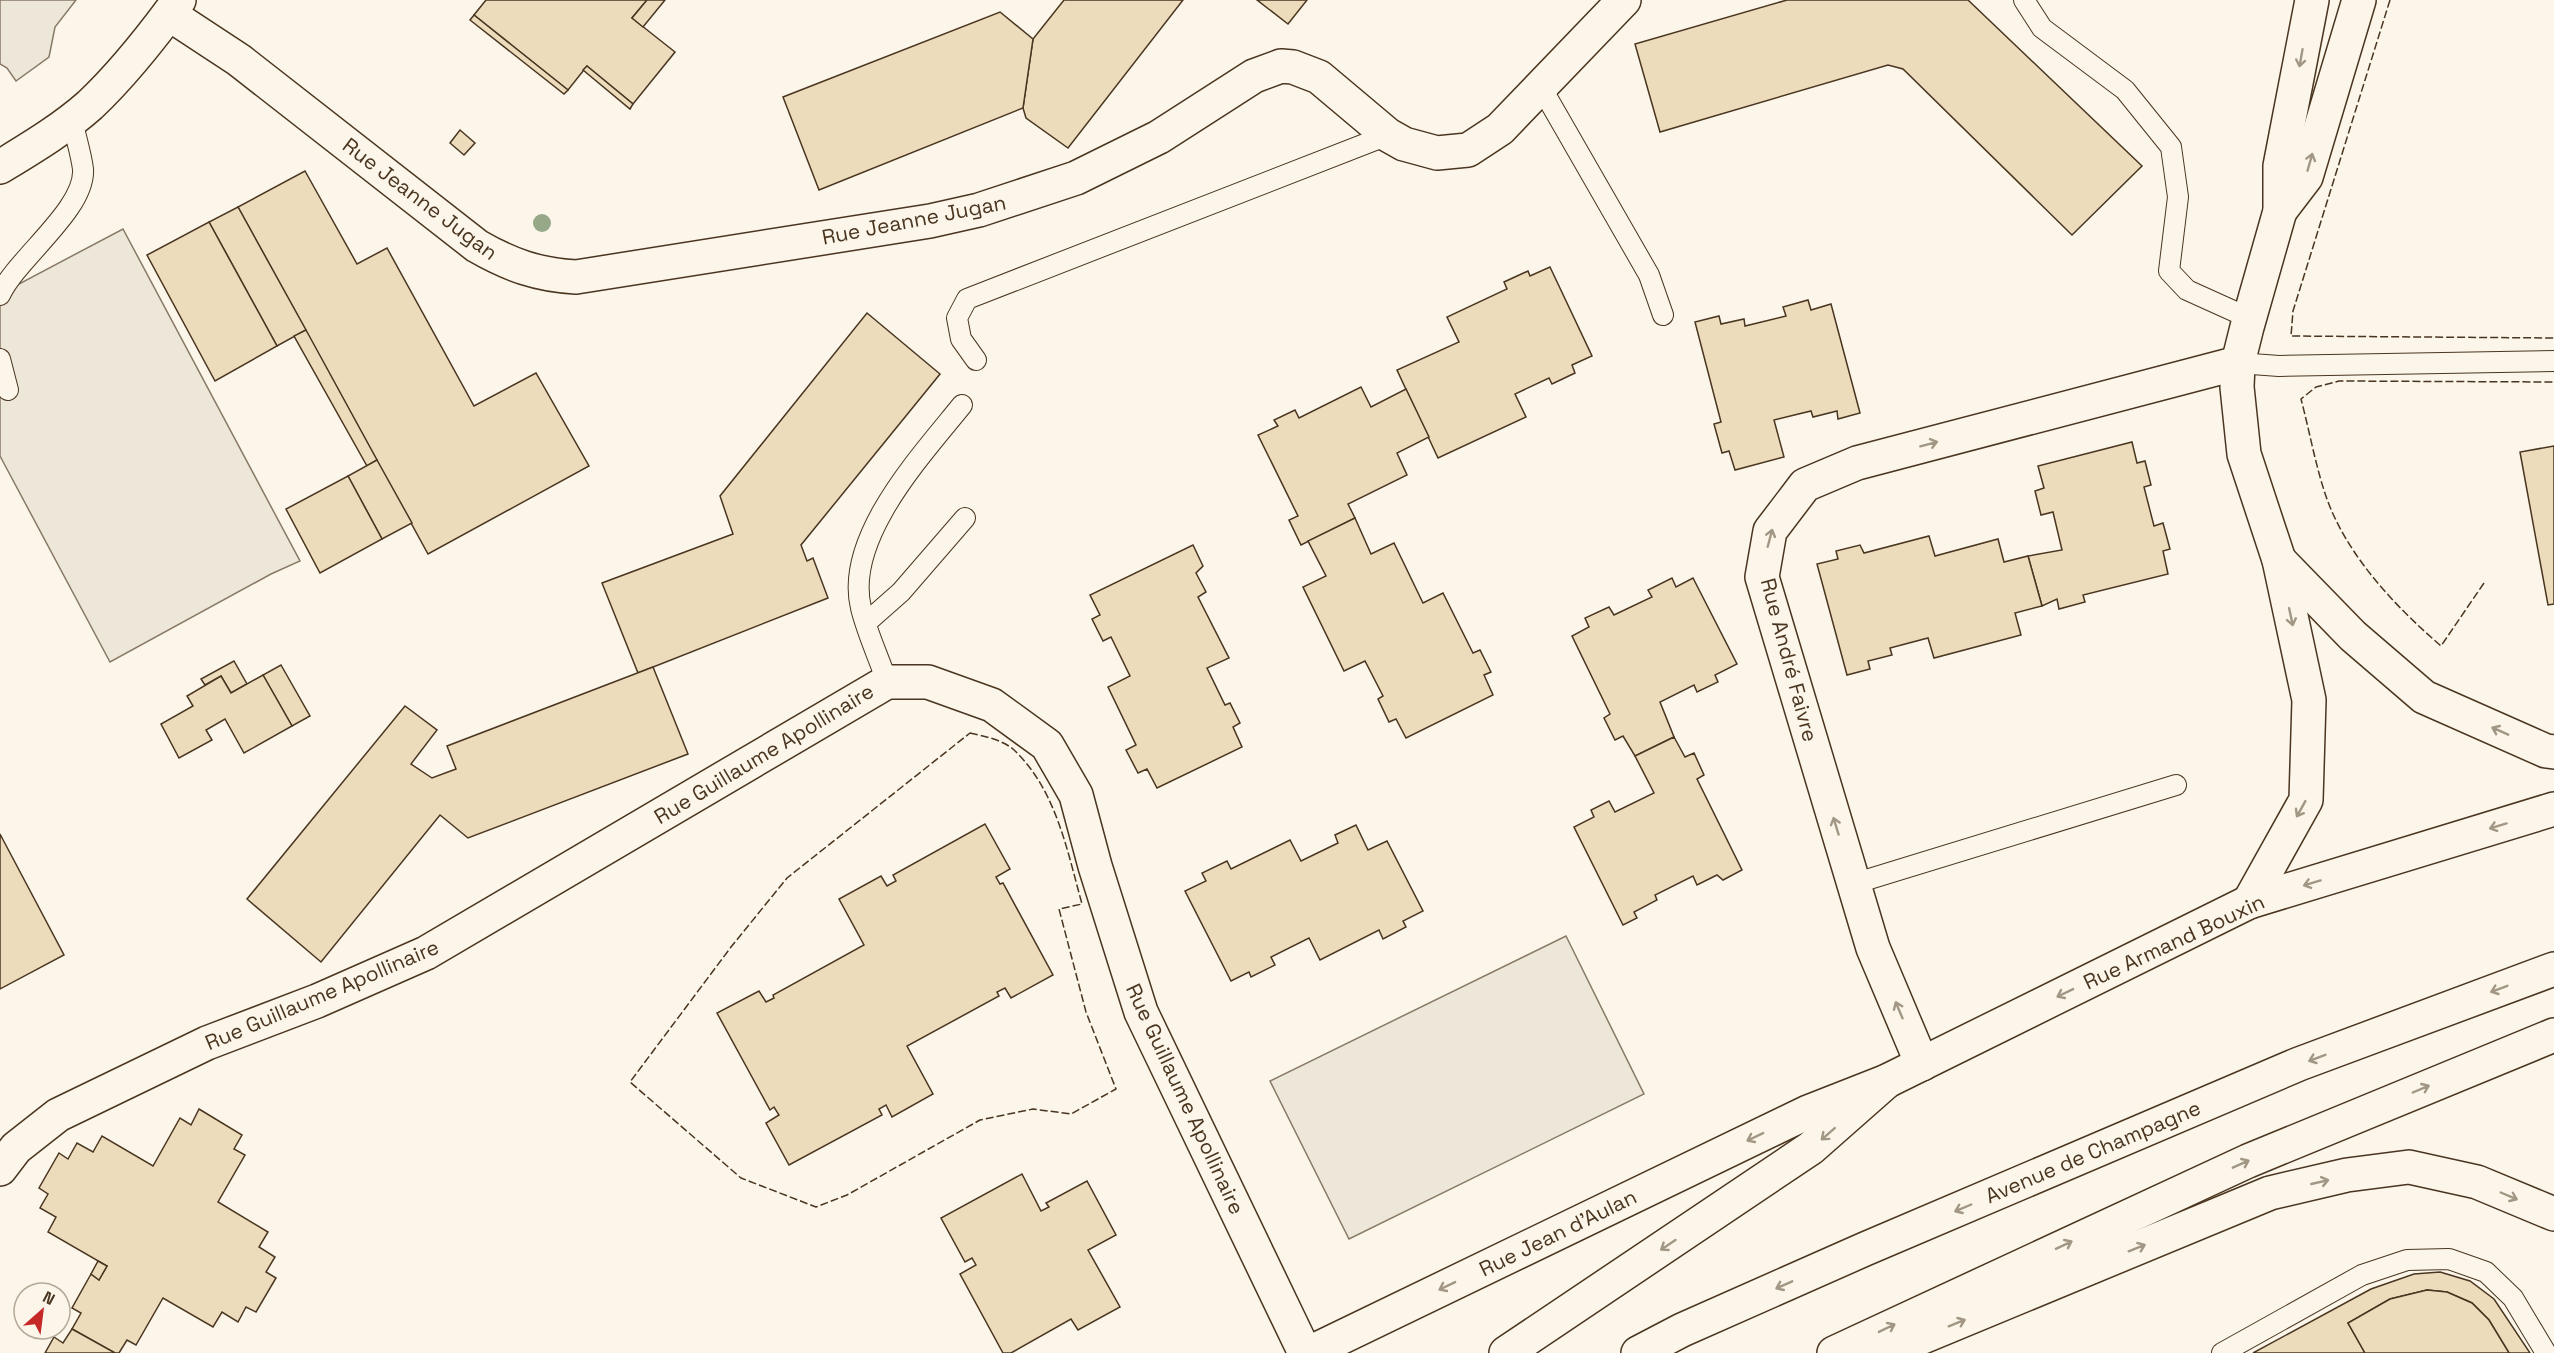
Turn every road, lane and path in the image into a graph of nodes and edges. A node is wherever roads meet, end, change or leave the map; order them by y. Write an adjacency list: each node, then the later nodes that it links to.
1 (1624, 0): 6 (street, Rue Jeanne Jugan)
2 (2024, 0): 13 (lane)
3 (2312, 0): 10 (street, one-way to 10)
4 (2359, 0): 10 (street, one-way to 4)
5 (174, 7): 7 (street); 8 (street, Rue Jeanne Jugan)
6 (1541, 87): 8 (street, Rue Jeanne Jugan); 12 (lane)
7 (72, 119): 9 (street); 11 (lane)
8 (1388, 135): 15 (lane)
9 (0, 167)
10 (2280, 211): 13 (street)
11 (0, 295)
12 (1663, 315)
13 (2249, 318): 17 (street)
14 (0, 359): 18 (lane)
15 (976, 360)
16 (2554, 361): 17 (lane)
17 (2238, 363): 21 (street); 27 (street, Rue André Faivre, one-way to 17)
18 (8, 390)
19 (962, 405): 22 (lane)
20 (965, 518): 22 (lane)
21 (2281, 577): 24 (street, one-way to 21); 28 (street, one-way to 28)
22 (867, 622): 23 (lane)
23 (887, 682): 34 (street, Rue Guillaume Apollinaire); 36 (street, Rue Guillaume Apollinaire)
24 (2554, 752)
25 (2176, 785): 27 (lane)
26 (2554, 809): 28 (street, Rue Armand Bouxin, one-way to 28)
27 (1853, 884): 31 (street, Rue André Faivre, one-way to 27)
28 (2249, 902): 31 (street, Rue Armand Bouxin, one-way to 31)
29 (2554, 969): 38 (street, Avenue de Champagne, one-way to 38)
30 (2554, 1035): 39 (street, one-way to 30)
31 (1922, 1064): 32 (street, Rue Armand Bouxin)
32 (1887, 1081): 33 (street, Rue Armand Bouxin); 37 (street, one-way to 37)
33 (1808, 1112): 36 (street, Rue Jean d'Aulan, one-way to 36)
34 (0, 1169)
35 (2554, 1214): 40 (street, one-way to 35)
36 (1307, 1353)
37 (1506, 1353)
38 (1638, 1353)
39 (1834, 1353)
40 (1884, 1353)
41 (2222, 1353): 42 (lane)
42 (2546, 1353)

